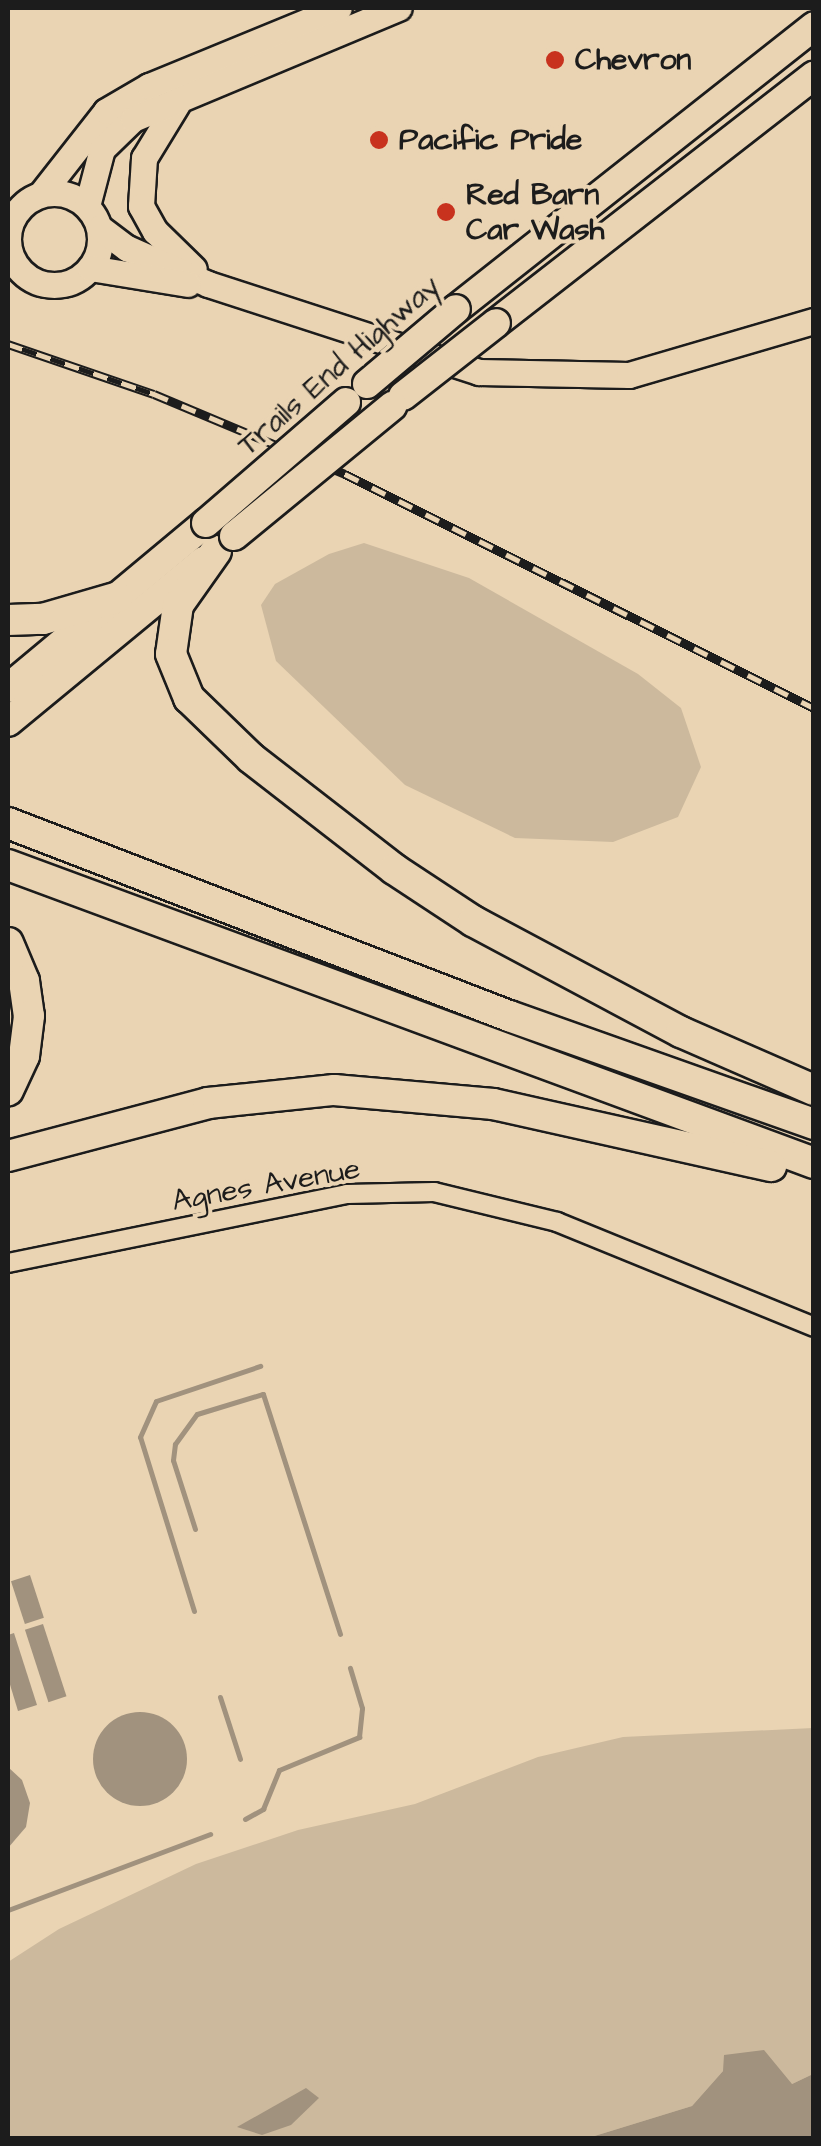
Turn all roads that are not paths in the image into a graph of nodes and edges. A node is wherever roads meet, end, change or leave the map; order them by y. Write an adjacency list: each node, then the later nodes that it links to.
1 (339, 8): 6 (main road)
2 (399, 8): 5 (main road)
3 (814, 26): 12 (highway, Trails End Highway, bridge)
4 (814, 75): 12 (highway, Trails End Highway, bridge)
5 (176, 104): 7 (main road); 10 (main road)
6 (24, 201): 7 (main road); 8 (main road)
7 (93, 217): 9 (main road); 10 (main road)
8 (8, 248): 9 (main road)
9 (90, 268): 10 (main road)
10 (208, 284): 11 (main road)
11 (814, 321)
12 (218, 537): 13 (highway, Trails End Highway); 16 (highway, Trails End Highway); 20 (highway)
13 (118, 597): 14 (highway); 15 (highway, Trails End Highway)
14 (8, 620)
15 (8, 688)
16 (8, 722)
17 (8, 823): 22 (highway)
18 (8, 865): 24 (highway)
19 (8, 943): 21 (highway)
20 (814, 1090)
21 (8, 1091)
22 (814, 1124)
23 (8, 1156): 25 (highway)
24 (814, 1163)
25 (814, 1175)
26 (8, 1263): 27 (street, Agnes Avenue)
27 (814, 1327)

